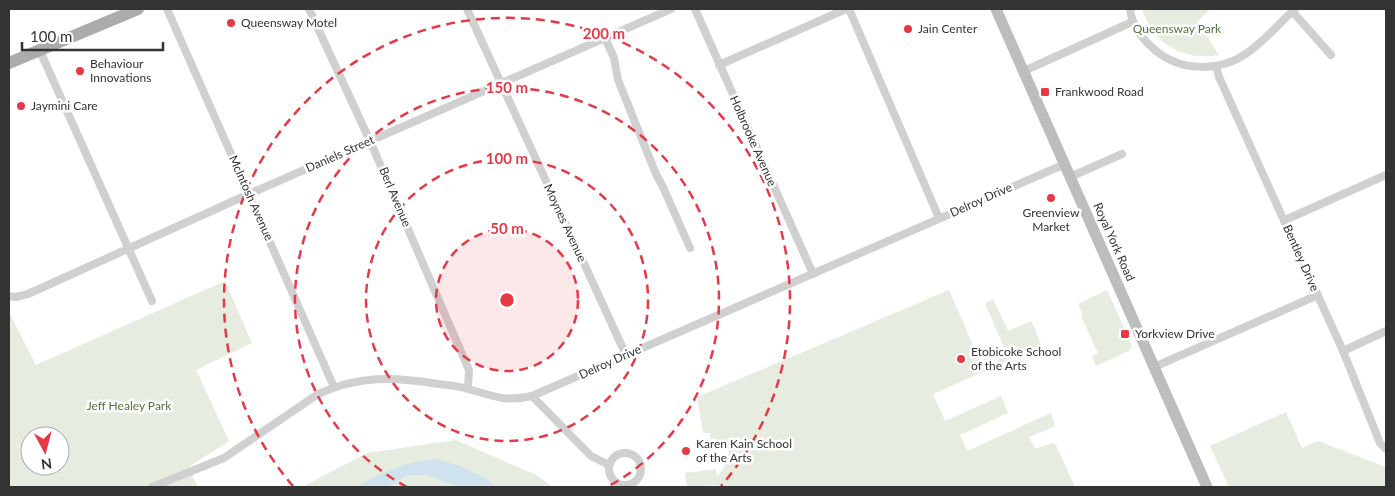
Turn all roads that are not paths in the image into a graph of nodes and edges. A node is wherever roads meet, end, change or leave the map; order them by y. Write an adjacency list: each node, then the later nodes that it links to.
1 (138, 9): 11 (main road)
2 (167, 9): 26 (street, McIntosh Avenue)
3 (310, 9): 21 (street, Berl Avenue)
4 (467, 9): 20 (street, Moynes Avenue)
5 (671, 9): 13 (street, Daniels Street)
6 (695, 9): 17 (street, Holbrooke Avenue)
7 (847, 9): 17 (street); 27 (street)
8 (996, 9): 19 (main road, Royal York Road)
9 (1130, 9): 12 (street)
10 (1294, 10): 15 (street); 18 (street)
11 (123, 12): 14 (main road)
12 (1132, 22): 18 (street); 19 (street)
13 (605, 38): 20 (street, Daniels Street); 29 (street)
14 (40, 51): 16 (main road); 30 (street)
15 (1331, 55)
16 (9, 63)
17 (719, 65): 31 (street, Holbrooke Avenue)
18 (1216, 66): 28 (street, Bentley Drive)
19 (1024, 70): 23 (main road, Royal York Road)
20 (500, 84): 21 (street, Daniels Street); 37 (street, Moynes Avenue)
21 (370, 141): 26 (street, Daniels Street); 40 (street, Berl Avenue)
22 (1122, 154): 25 (street)
23 (1065, 164): 25 (main road, Royal York Road); 27 (street, Delroy Drive)
24 (1386, 175): 28 (street)
25 (1070, 177): 38 (main road, Royal York Road)
26 (249, 194): 30 (street, Daniels Street); 39 (street, McIntosh Avenue)
27 (939, 218): 31 (street, Delroy Drive)
28 (1285, 220): 32 (street, Bentley Drive)
29 (690, 248)
30 (128, 249): 33 (street, Daniels Street); 34 (street)
31 (812, 274): 37 (street, Delroy Drive)
32 (1318, 295): 36 (street, Bentley Drive); 38 (street)
33 (9, 296)
34 (152, 301)
35 (1386, 331): 36 (street)
36 (1343, 351): 42 (street, Bentley Drive)
37 (626, 355): 41 (street, Delroy Drive)
38 (1154, 367): 45 (main road, Royal York Road)
39 (334, 387): 40 (street, Delroy Drive); 44 (street, Delroy Drive)
40 (468, 389): 41 (street, Delroy Drive)
41 (532, 396): 43 (street)
42 (1386, 449)
43 (609, 465): 43 (street)
44 (152, 487)
45 (1207, 487)

